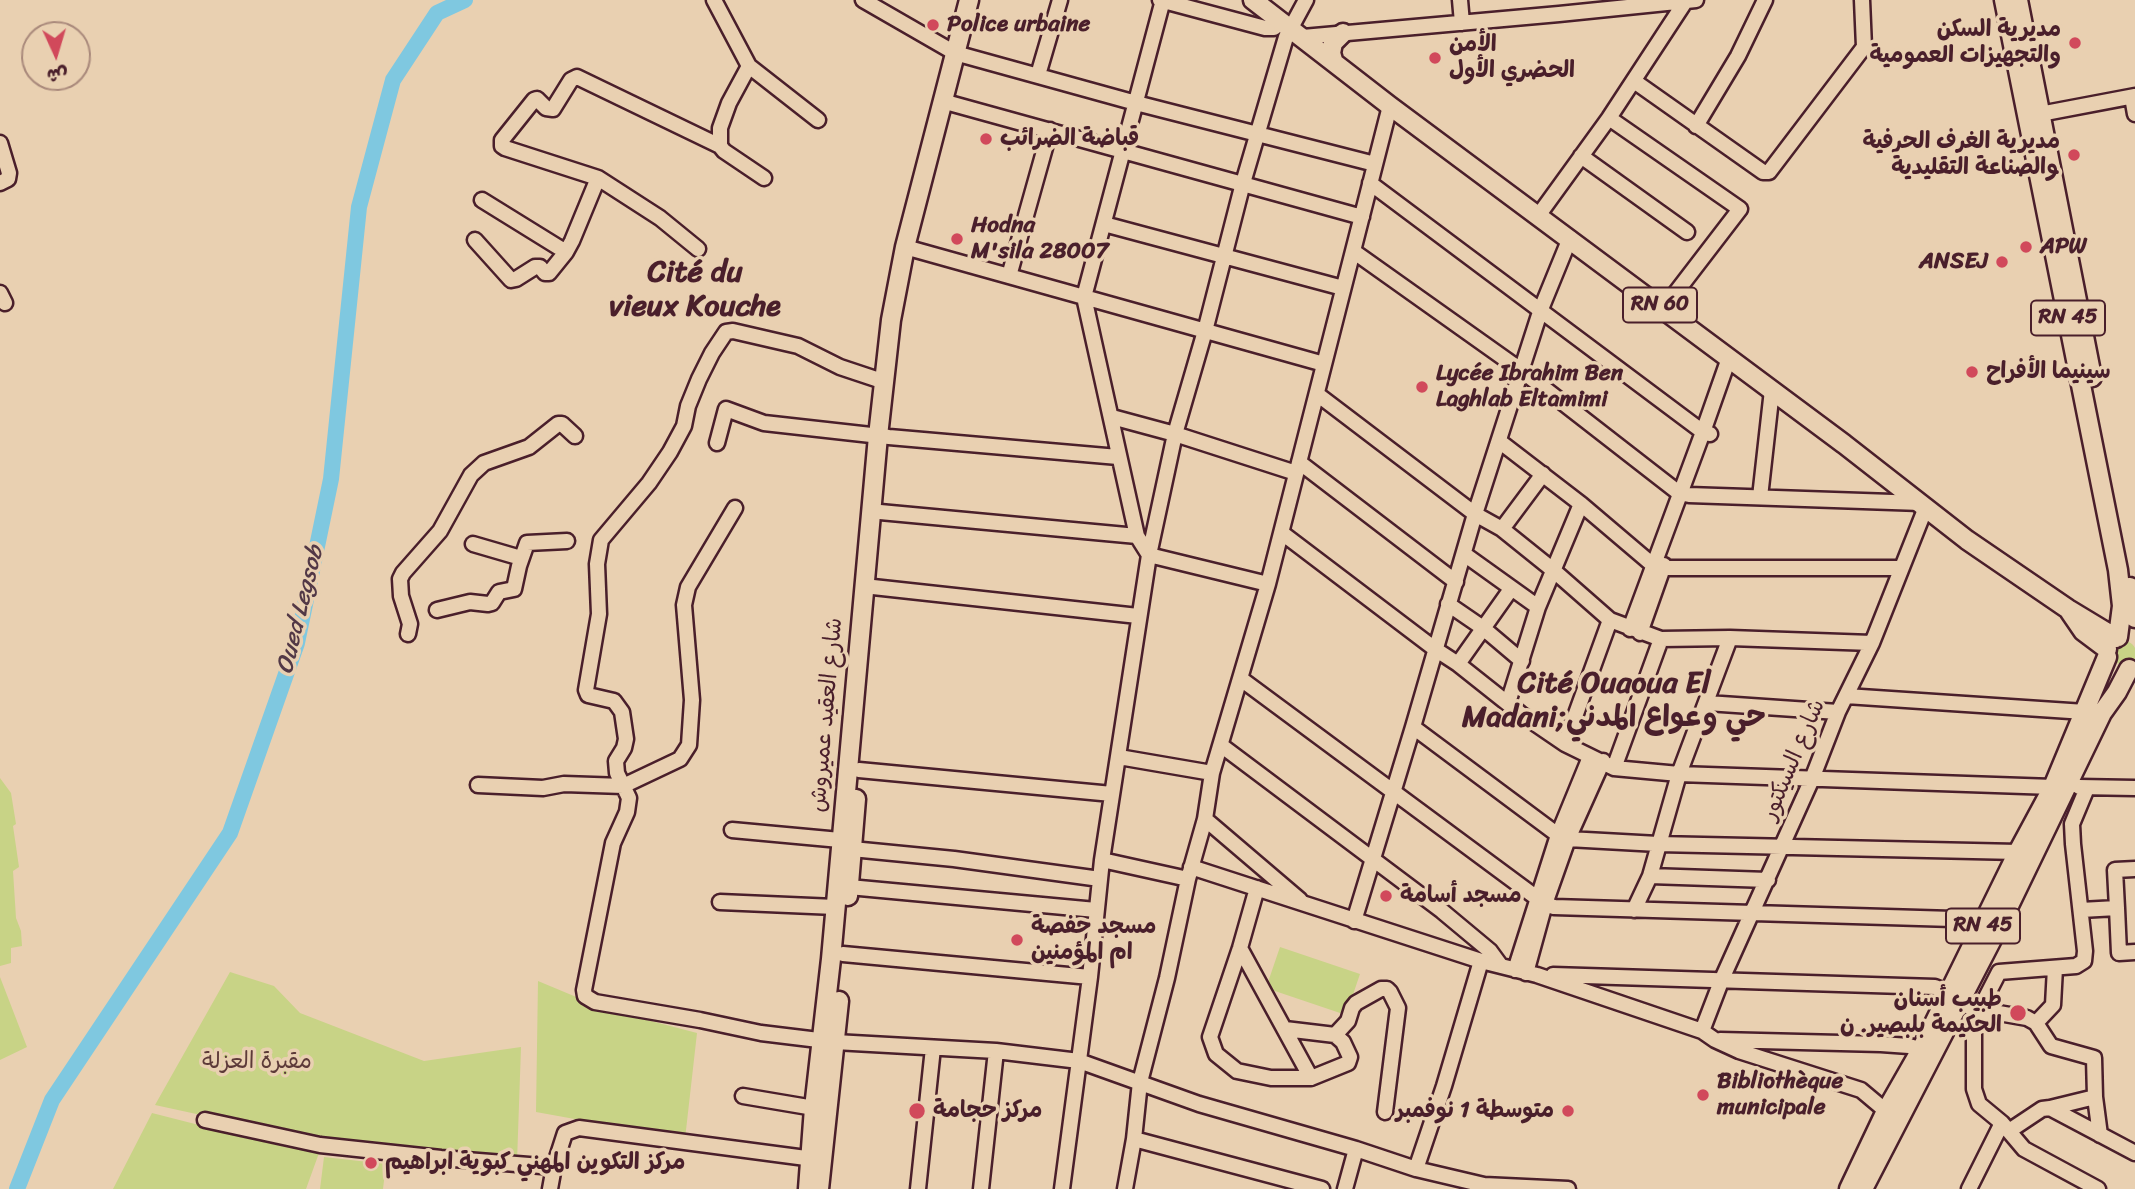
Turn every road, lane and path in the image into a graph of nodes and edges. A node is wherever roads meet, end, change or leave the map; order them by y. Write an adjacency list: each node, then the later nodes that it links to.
1 (714, 0): 19 (street)
2 (863, 0): 17 (street)
3 (969, 0): 17 (main road, شارع العقيد عميروش)
4 (1060, 0): 20 (street)
5 (1162, 0): 15 (street); 24 (street)
6 (1253, 0): 15 (main road, RN 60)
7 (1306, 0): 15 (street)
8 (1460, 0): 14 (street)
9 (1765, 0): 30 (street)
10 (1862, 0): 30 (street)
11 (2004, 0): 38 (main road, RN 45)
12 (2018, 0): 26 (main road, RN 45)
13 (1690, 1): 14 (street); 21 (street)
14 (1462, 23): 16 (street)
15 (1292, 28): 16 (street); 18 (main road, RN 60); 32 (street)
16 (1343, 33): 18 (main road)
17 (955, 52): 20 (street); 23 (main road, شارع العقيد عميروش)
18 (1333, 60): 25 (main road, RN 60)
19 (748, 66): 29 (street); 34 (street)
20 (1038, 75): 24 (street)
21 (1634, 81): 28 (street); 30 (street)
22 (2133, 97): 26 (street); 27 (street)
23 (942, 101): 31 (street); 51 (main road, شارع العقيد عميروش)
24 (1136, 103): 32 (street); 35 (street)
25 (1390, 106): 37 (street); 45 (main road, RN 60)
26 (2040, 114): 38 (main road, RN 45)
27 (2135, 114)
28 (1609, 118): 36 (street); 59 (street)
29 (818, 120)
30 (1696, 126)
31 (1050, 130): 35 (street); 56 (street)
32 (1257, 132): 37 (street); 42 (street)
33 (0, 143): 41 (street)
34 (720, 146): 39 (street); 40 (street)
35 (1124, 150): 42 (street); 47 (street)
36 (1577, 162): 45 (street); 48 (street)
37 (1375, 164): 43 (street)
38 (2044, 168): 96 (main road, RN 45); 104 (main road, RN 45)
39 (598, 178): 52 (street); 54 (street)
40 (764, 178)
41 (0, 183)
42 (1242, 183): 46 (street); 55 (street)
43 (1370, 183): 46 (street); 60 (street)
44 (482, 200): 54 (street)
45 (1538, 216): 49 (main road, RN 60)
46 (1362, 217): 53 (street)
47 (1104, 224): 55 (street); 58 (street)
48 (1687, 232)
49 (1570, 239): 59 (main road, RN 60); 60 (street)
50 (475, 240): 54 (street)
51 (905, 247): 56 (street); 65 (main road, شارع العقيد عميروش); 72 (main road, شارع العقيد عميروش)
52 (698, 249)
53 (1353, 251): 57 (street); 64 (street)
54 (566, 252)
55 (1224, 256): 57 (street); 61 (street)
56 (1009, 276): 58 (street)
57 (1343, 288): 63 (street)
58 (1084, 297): 61 (street); 68 (street)
59 (1664, 308): 62 (main road, RN 60)
60 (1541, 309): 64 (street); 69 (street)
61 (1205, 331): 63 (street); 70 (street)
62 (1732, 360): 66 (main road, RN 60); 69 (street)
63 (1324, 364): 67 (street)
64 (1522, 371): 73 (street); 78 (street)
65 (885, 382): 72 (main road, شارع العقيد عميروش); 136 (street)
66 (1772, 390): 79 (street); 81 (main road, RN 60)
67 (1317, 394): 76 (street); 84 (street)
68 (1112, 417): 70 (street); 75 (street)
69 (1707, 433): 78 (street)
70 (1175, 435): 76 (street); 91 (street)
71 (575, 436): 110 (street)
72 (884, 437): 74 (street); 75 (street); 83 (main road, شارع العقيد عميروش); 145 (main road, شارع العقيد عميروش)
73 (1499, 441): 77 (street); 84 (street)
74 (717, 443)
75 (1118, 457): 87 (street)
76 (1298, 467): 86 (street); 97 (street)
77 (1543, 474): 80 (street); 85 (street)
78 (1684, 494): 79 (street); 93 (street)
79 (1760, 497): 81 (street)
80 (1581, 504): 93 (street); 95 (street)
81 (1923, 505): 94 (street, شارع السيكتور); 107 (main road, RN 60)
82 (735, 508): 136 (street)
83 (880, 512): 87 (street); 99 (main road, شارع العقيد عميروش)
84 (1475, 514): 85 (street); 90 (street)
85 (1502, 529): 95 (street)
86 (1282, 533): 98 (street); 115 (street)
87 (1137, 536): 91 (street)
88 (567, 541): 92 (street)
89 (473, 544): 92 (street)
90 (1464, 554): 97 (street); 100 (street)
91 (1149, 555): 98 (street); 105 (street)
92 (522, 558): 103 (street)
93 (1658, 567): 94 (street); 109 (street)
94 (1900, 568): 113 (street, شارع السيكتور)
95 (1553, 570): 102 (street); 106 (street)
96 (2118, 570): 107 (main road); 114 (main road, RN 45)
97 (1456, 582): 101 (street)
98 (1268, 584): 119 (street)
99 (873, 587): 105 (street); 131 (main road, شارع العقيد عميروش)
100 (1511, 589): 102 (street); 108 (street)
101 (1448, 604): 108 (street); 115 (street)
102 (1538, 607): 116 (street)
103 (436, 610)
104 (2134, 612)
105 (1138, 616): 129 (street)
106 (1610, 620): 109 (street); 127 (street)
107 (2084, 624): 114 (main road, RN 60); 120 (main road)
108 (1483, 628): 116 (street); 117 (street)
109 (1635, 631): 112 (street)
110 (408, 634)
111 (1730, 638): 112 (street); 113 (street); 123 (street)
112 (1661, 639): 130 (street)
113 (1872, 643): 121 (street, شارع السيكتور)
114 (2116, 645): 118 (main road); 120 (main road, RN 45)
115 (1435, 649): 117 (street); 126 (street)
116 (1522, 661): 122 (street)
117 (1458, 664): 122 (street)
118 (2133, 672): 137 (main road, RN 45)
119 (1241, 680): 128 (street); 140 (street)
120 (2098, 681): 125 (main road, RN 45)
121 (1846, 696): 124 (street, شارع السيكتور); 125 (street)
122 (1508, 703): 127 (street)
123 (1707, 704): 124 (street); 133 (street)
124 (1838, 712): 134 (street, شارع السيكتور)
125 (2085, 712): 137 (main road, RN 45)
126 (1413, 727): 140 (street); 144 (street)
127 (1565, 744): 130 (street)
128 (1222, 746): 132 (street); 150 (street)
129 (1119, 757): 132 (street); 141 (street)
130 (1603, 762): 133 (street); 144 (street)
131 (859, 770): 141 (street); 145 (main road, شارع العقيد عميروش)
132 (1212, 773): 142 (street)
133 (1679, 775): 134 (street); 146 (street)
134 (1812, 779): 137 (street); 147 (street, شارع السيكتور)
135 (478, 785): 136 (street)
136 (623, 786): 184 (street)
137 (2060, 786): 138 (street); 148 (main road, RN 45); 177 (main road, RN 45)
138 (2087, 788): 139 (street); 165 (street)
139 (2135, 788)
140 (1394, 791): 150 (street); 158 (street)
141 (1112, 794): 149 (street)
142 (1205, 819): 152 (street); 160 (street)
143 (732, 830): 145 (street)
144 (1563, 837): 146 (street); 158 (street)
145 (846, 844): 154 (street); 156 (main road, شارع العقيد عميروش); 161 (main road, شارع العقيد عميروش)
146 (1658, 844): 147 (street); 153 (street)
147 (1781, 847): 148 (street); 155 (street, شارع السيكتور)
148 (2018, 852): 167 (main road, RN 45)
149 (1102, 860): 152 (street); 154 (street)
150 (1372, 860): 168 (street); 174 (street)
151 (2135, 869): 162 (street)
152 (1189, 873): 157 (street); 190 (street)
153 (1650, 876): 155 (street); 164 (street)
154 (1100, 879): 163 (street)
155 (1768, 880): 166 (street, شارع السيكتور)
156 (849, 887): 163 (street); 171 (main road, شارع العقيد عميروش)
157 (1257, 888): 160 (street); 169 (street)
158 (1541, 901): 164 (street); 174 (street)
159 (720, 902): 161 (street)
160 (1307, 905): 168 (street)
161 (835, 907): 184 (main road, شارع العقيد عميروش)
162 (2117, 908): 165 (street); 170 (street)
163 (1096, 910): 175 (street)
164 (1634, 910): 166 (street)
165 (2081, 910): 173 (street)
166 (1752, 913): 167 (street); 176 (street, شارع السيكتور)
167 (1986, 920): 177 (main road, RN 45)
168 (1354, 921): 172 (street)
169 (1240, 948): 180 (street); 189 (street)
170 (2135, 952)
171 (843, 954): 175 (street); 184 (main road, شارع العقيد عميروش)
172 (1481, 961): 174 (street); 205 (street)
173 (2055, 968): 178 (street); 179 (street)
174 (1519, 971): 176 (street); 181 (street)
175 (1090, 977): 188 (street)
176 (1722, 979): 177 (street); 181 (street, شارع السيكتور)
177 (1954, 996): 178 (street); 187 (main road, RN 45)
178 (1978, 1013): 179 (street); 198 (street)
179 (2036, 1023): 192 (street)
180 (1285, 1029): 182 (street); 189 (street)
181 (1702, 1031): 183 (street)
182 (1335, 1035): 189 (street); 195 (street)
183 (1715, 1040): 187 (street); 196 (street)
184 (829, 1041): 185 (street); 193 (main road, شارع العقيد عميروش); 203 (main road, شارع العقيد عميروش)
185 (933, 1048): 186 (street); 210 (street)
186 (996, 1051): 188 (street); 211 (street)
187 (1928, 1051): 196 (main road, RN 45)
188 (1079, 1061): 190 (street); 212 (street)
189 (1311, 1078)
190 (1140, 1082): 200 (street); 201 (street)
191 (743, 1096): 193 (street)
192 (2095, 1097): 194 (street); 199 (street)
193 (814, 1108): 203 (main road, شارع العقيد عميروش)
194 (2050, 1108): 198 (street); 199 (street)
195 (1385, 1112)
196 (1893, 1114): 217 (main road, RN 45); 218 (main road, RN 45)
197 (205, 1121): 204 (street)
198 (2005, 1127): 219 (street); 220 (street)
199 (2100, 1135): 202 (street)
200 (1134, 1139): 213 (street); 214 (street)
201 (1356, 1149): 205 (street); 215 (street)
202 (2135, 1153)
203 (816, 1159): 204 (street); 208 (main road, شارع العقيد عميروش); 209 (main road, شارع العقيد عميروش)
204 (554, 1167): 207 (street)
205 (1416, 1170): 206 (street)
206 (1477, 1186): 216 (street)
207 (550, 1189)
208 (808, 1189)
209 (820, 1189)
210 (918, 1189)
211 (981, 1189)
212 (1062, 1189)
213 (1125, 1189)
214 (1322, 1189)
215 (1345, 1189)
216 (1568, 1189)
217 (1849, 1189)
218 (1863, 1189)
219 (1969, 1189)
220 (2098, 1189)

